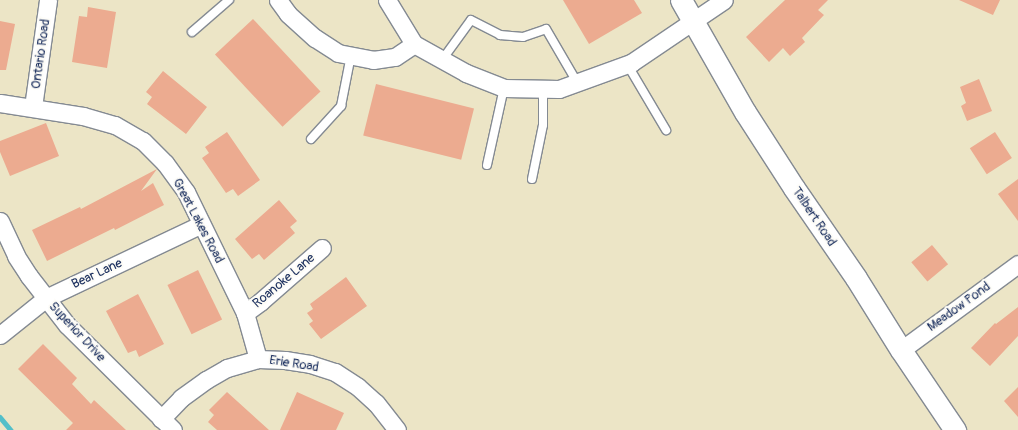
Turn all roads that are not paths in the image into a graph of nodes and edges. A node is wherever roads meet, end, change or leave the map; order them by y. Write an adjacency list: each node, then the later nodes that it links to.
1 (48, 0): 17 (street, Ontario Road)
2 (229, 0): 8 (lane)
3 (278, 0): 10 (street)
4 (387, 0): 9 (street)
5 (681, 0): 7 (street, Talbert Road)
6 (724, 0): 7 (street)
7 (692, 20): 12 (street); 29 (street, Talbert Road)
8 (192, 32)
9 (414, 44): 10 (street); 11 (street)
10 (351, 56): 19 (lane)
11 (442, 60): 13 (lane); 14 (street)
12 (627, 64): 13 (street); 18 (lane)
13 (577, 82): 15 (street)
14 (504, 88): 15 (street); 20 (lane)
15 (542, 88): 21 (lane)
16 (0, 103): 17 (street, Great Lakes Road)
17 (33, 107): 23 (street, Great Lakes Road)
18 (666, 130)
19 (311, 140)
20 (487, 165)
21 (532, 179)
22 (0, 221): 26 (street, Superior Drive)
23 (200, 225): 26 (street, Bear Lane); 27 (street, Great Lakes Road)
24 (322, 248): 27 (street, Roanoke Lane)
25 (1018, 264): 29 (street, Meadow Pond)
26 (46, 298): 28 (street, Bear Lane); 31 (street, Superior Drive)
27 (245, 313): 30 (street, Great Lakes Road)
28 (0, 335)
29 (901, 350): 33 (street, Talbert Road)
30 (258, 359): 31 (street, Erie Road); 32 (street, Erie Road)
31 (167, 424)
32 (397, 430)
33 (955, 430)

